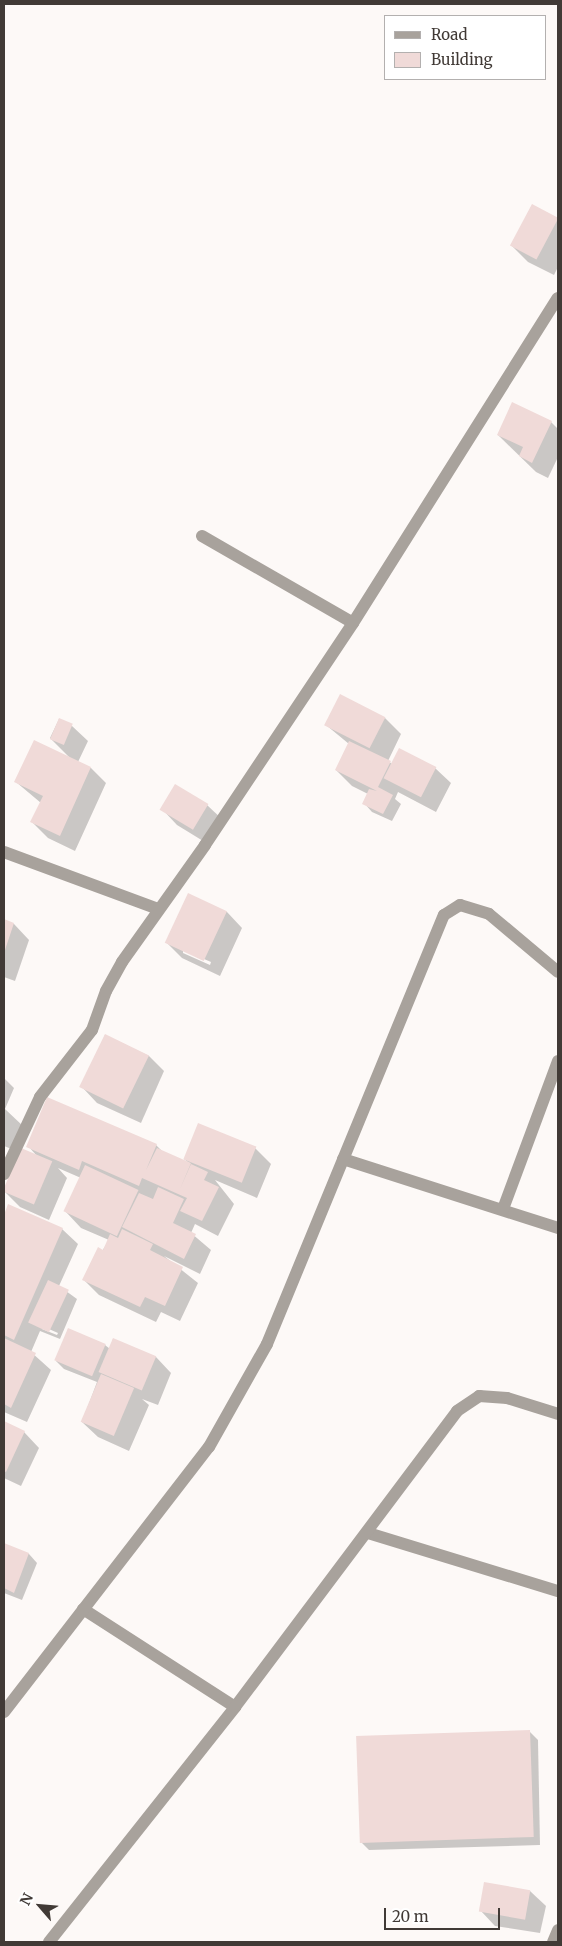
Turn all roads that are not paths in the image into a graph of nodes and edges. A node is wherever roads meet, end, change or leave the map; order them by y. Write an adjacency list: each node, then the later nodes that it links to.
1 (558, 298): 3 (street)
2 (202, 536): 3 (street)
3 (353, 623): 5 (street)
4 (4, 852): 5 (street)
5 (158, 908): 9 (street)
6 (558, 972): 8 (street)
7 (558, 1061): 10 (street)
8 (343, 1159): 10 (street); 15 (street)
9 (4, 1174)
10 (503, 1209): 11 (street)
11 (558, 1228)
12 (558, 1414): 13 (street)
13 (368, 1532): 14 (street); 16 (street)
14 (558, 1591)
15 (83, 1609): 16 (street); 17 (street)
16 (235, 1707): 19 (street)
17 (4, 1712)
18 (558, 1930): 20 (street)
19 (49, 1942)
20 (553, 1942)

